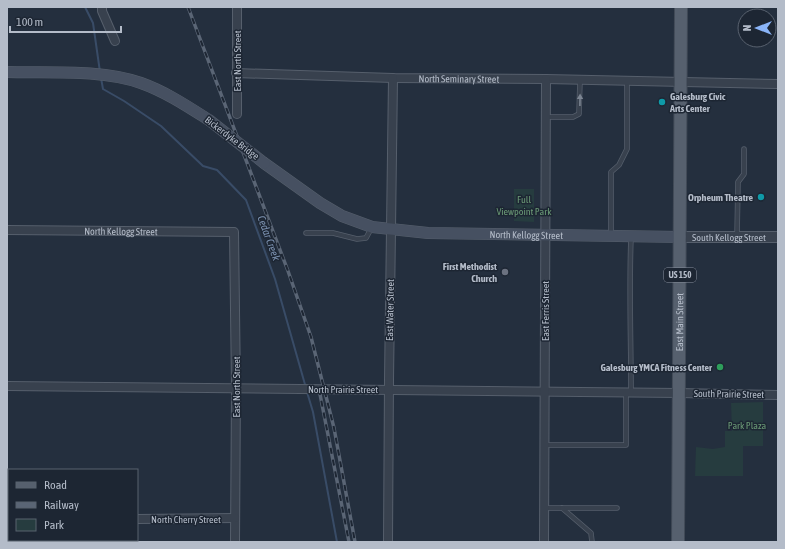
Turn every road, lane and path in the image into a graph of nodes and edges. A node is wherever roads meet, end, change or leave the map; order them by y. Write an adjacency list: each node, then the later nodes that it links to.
1 (102, 7): 4 (street)
2 (237, 7): 6 (street, East North Street)
3 (681, 7): 11 (main road, East Main Street / US 150)
4 (115, 41)
5 (7, 72): 16 (main road, Bickerdyke Bridge, bridge)
6 (236, 73): 7 (street, North Seminary Street); 13 (street, East North Street)
7 (393, 78): 8 (street, North Seminary Street); 18 (street, East Water Street)
8 (546, 79): 9 (street, North Seminary Street); 14 (street, East Ferris Street)
9 (580, 80): 10 (street, North Seminary Street); 14 (lane, one-way to 9)
10 (627, 81): 11 (street, North Seminary Street); 22 (lane)
11 (681, 82): 12 (street, North Seminary Street); 24 (main road, East Main Street / US 150)
12 (778, 84)
13 (237, 114)
14 (546, 117): 21 (street, East Ferris Street)
15 (744, 149): 25 (lane)
16 (372, 227): 18 (main road, North Kellogg Street); 20 (lane)
17 (7, 230): 19 (street, North Kellogg Street)
18 (391, 230): 21 (main road, North Kellogg Street); 29 (street, East Water Street)
19 (234, 232): 28 (street, East North Street)
20 (306, 233)
21 (545, 235): 22 (main road, North Kellogg Street); 30 (street, East Ferris Street)
22 (611, 236): 23 (main road, North Kellogg Street)
23 (631, 236): 24 (main road, North Kellogg Street); 31 (lane)
24 (680, 237): 25 (street, South Kellogg Street); 32 (main road, East Main Street / US 150)
25 (737, 237): 26 (street, South Kellogg Street)
26 (778, 237)
27 (7, 386): 28 (street, North Prairie Street)
28 (236, 388): 29 (street, North Prairie Street); 38 (street, East North Street)
29 (389, 390): 30 (street, North Prairie Street); 41 (street, East Water Street)
30 (545, 392): 31 (street, North Prairie Street); 34 (street, East Ferris Street)
31 (628, 393): 32 (street, North Prairie Street); 34 (lane)
32 (679, 393): 33 (street, South Prairie Street); 44 (main road, East Main Street / US 150)
33 (778, 395)
34 (545, 445): 35 (street, East Ferris Street)
35 (544, 508): 36 (lane); 42 (street, East Ferris Street)
36 (561, 508): 37 (lane); 43 (lane)
37 (617, 508)
38 (235, 518): 39 (street, North Cherry Street); 40 (street, East North Street)
39 (138, 519)
40 (235, 542)
41 (388, 542)
42 (544, 542)
43 (592, 542)
44 (678, 542)

